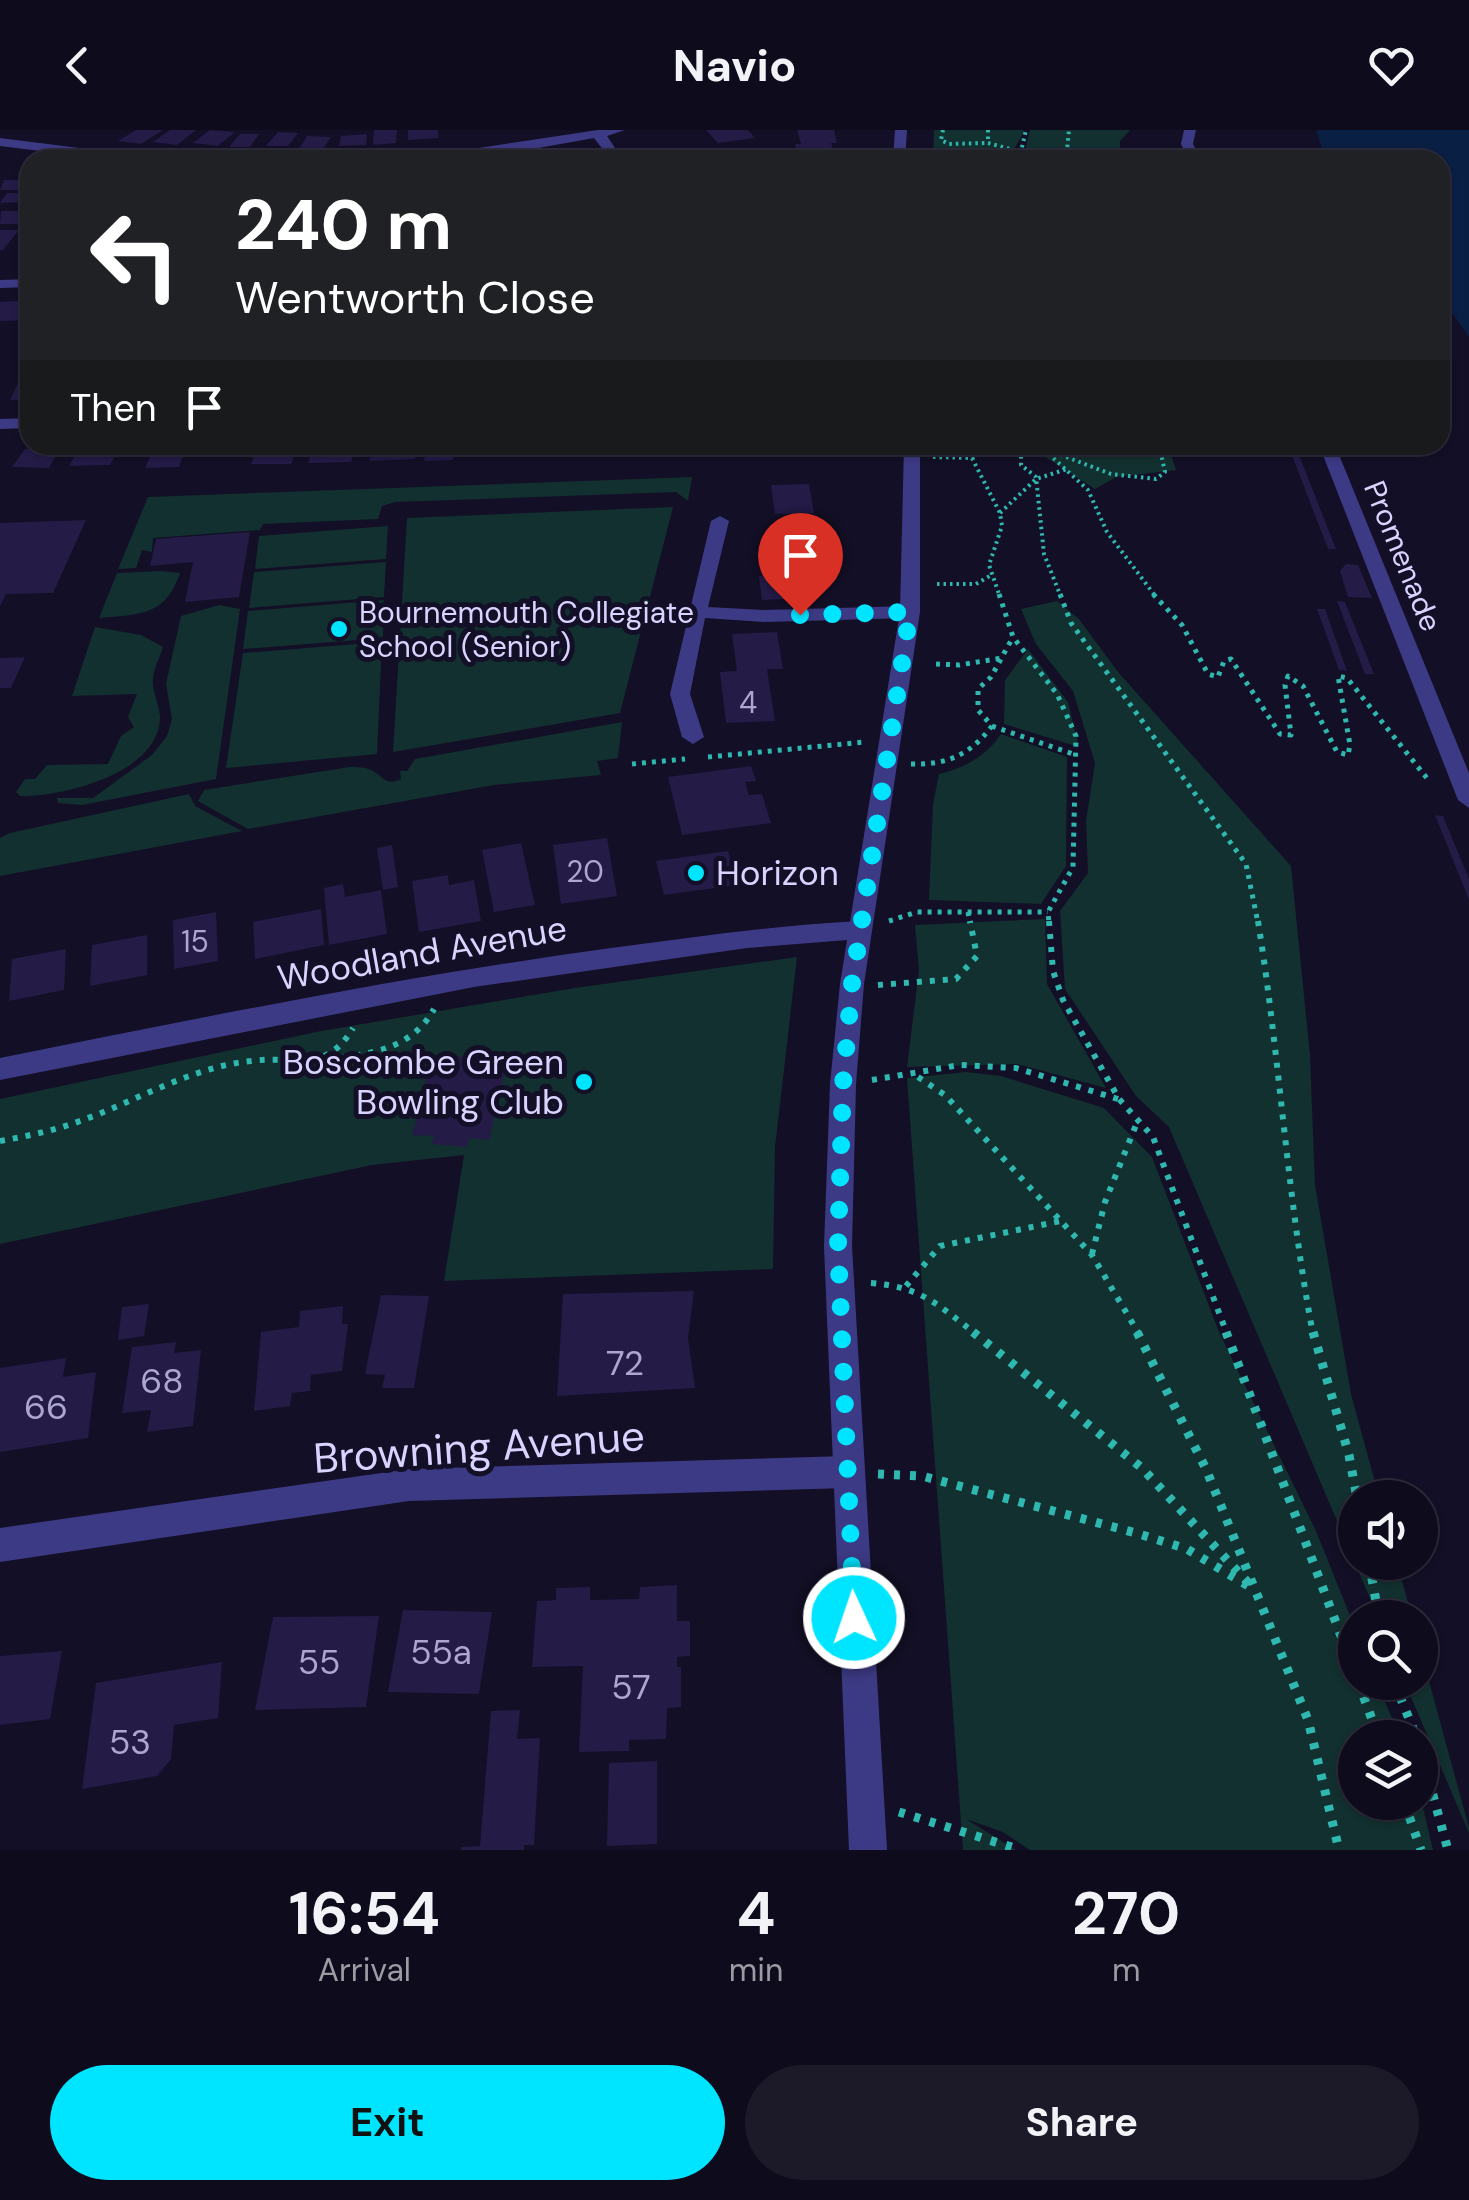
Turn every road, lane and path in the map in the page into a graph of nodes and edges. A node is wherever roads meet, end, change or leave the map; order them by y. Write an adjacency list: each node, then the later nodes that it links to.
1 (619, 130): 4 (street)
2 (942, 130): 6 (path)
3 (988, 130): 6 (path)
4 (598, 136): 8 (street); 9 (street)
5 (0, 142): 7 (street)
6 (988, 143): 10 (path)
7 (64, 150)
8 (509, 150)
9 (612, 150)
10 (1014, 150)
11 (912, 455): 27 (street)
12 (950, 455): 19 (path)
13 (979, 455): 19 (path)
14 (1020, 455): 21 (path)
15 (1051, 455): 20 (path)
16 (1064, 455): 17 (path)
17 (1161, 455)
18 (1330, 455): 37 (street, Promenade)
19 (972, 458): 22 (path)
20 (1067, 470): 21 (path); 37 (path)
21 (1036, 477): 22 (path); 55 (path)
22 (1000, 513): 24 (path)
23 (720, 521): 26 (street)
24 (993, 574): 25 (path); 28 (path)
25 (947, 584)
26 (697, 612): 27 (street); 32 (street)
27 (910, 612): 33 (street)
28 (1014, 637): 29 (path); 34 (path)
29 (1002, 658): 30 (path); 31 (path)
30 (936, 664)
31 (992, 726): 34 (path); 36 (path)
32 (693, 736)
33 (890, 739): 35 (path); 40 (street)
34 (1076, 755): 39 (path)
35 (632, 764)
36 (921, 765)
37 (1466, 792)
38 (968, 912): 39 (path); 40 (path); 42 (path)
39 (1048, 912): 48 (path)
40 (860, 930): 41 (street, Woodland Avenue); 47 (street)
41 (432, 983): 43 (street, Woodland Avenue); 44 (path)
42 (899, 985)
43 (368, 994): 44 (path); 45 (street, Woodland Avenue)
44 (329, 1060): 50 (path)
45 (0, 1069)
46 (918, 1077): 51 (path)
47 (843, 1084): 48 (path); 53 (street)
48 (1119, 1099): 49 (path)
49 (1138, 1120): 52 (path); 58 (path)
50 (0, 1142)
51 (1061, 1221): 52 (path); 57 (path)
52 (1092, 1255): 57 (path)
53 (847, 1472): 56 (street, Browning Avenue); 59 (street)
54 (922, 1476): 57 (path)
55 (1354, 1480)
56 (0, 1545)
57 (1258, 1593): 64 (path)
58 (1338, 1628)
59 (864, 1802): 62 (street); 63 (path)
60 (1438, 1814): 66 (path)
61 (1410, 1820): 65 (path)
62 (868, 1850)
63 (1021, 1850)
64 (1339, 1850)
65 (1421, 1850)
66 (1448, 1850)

